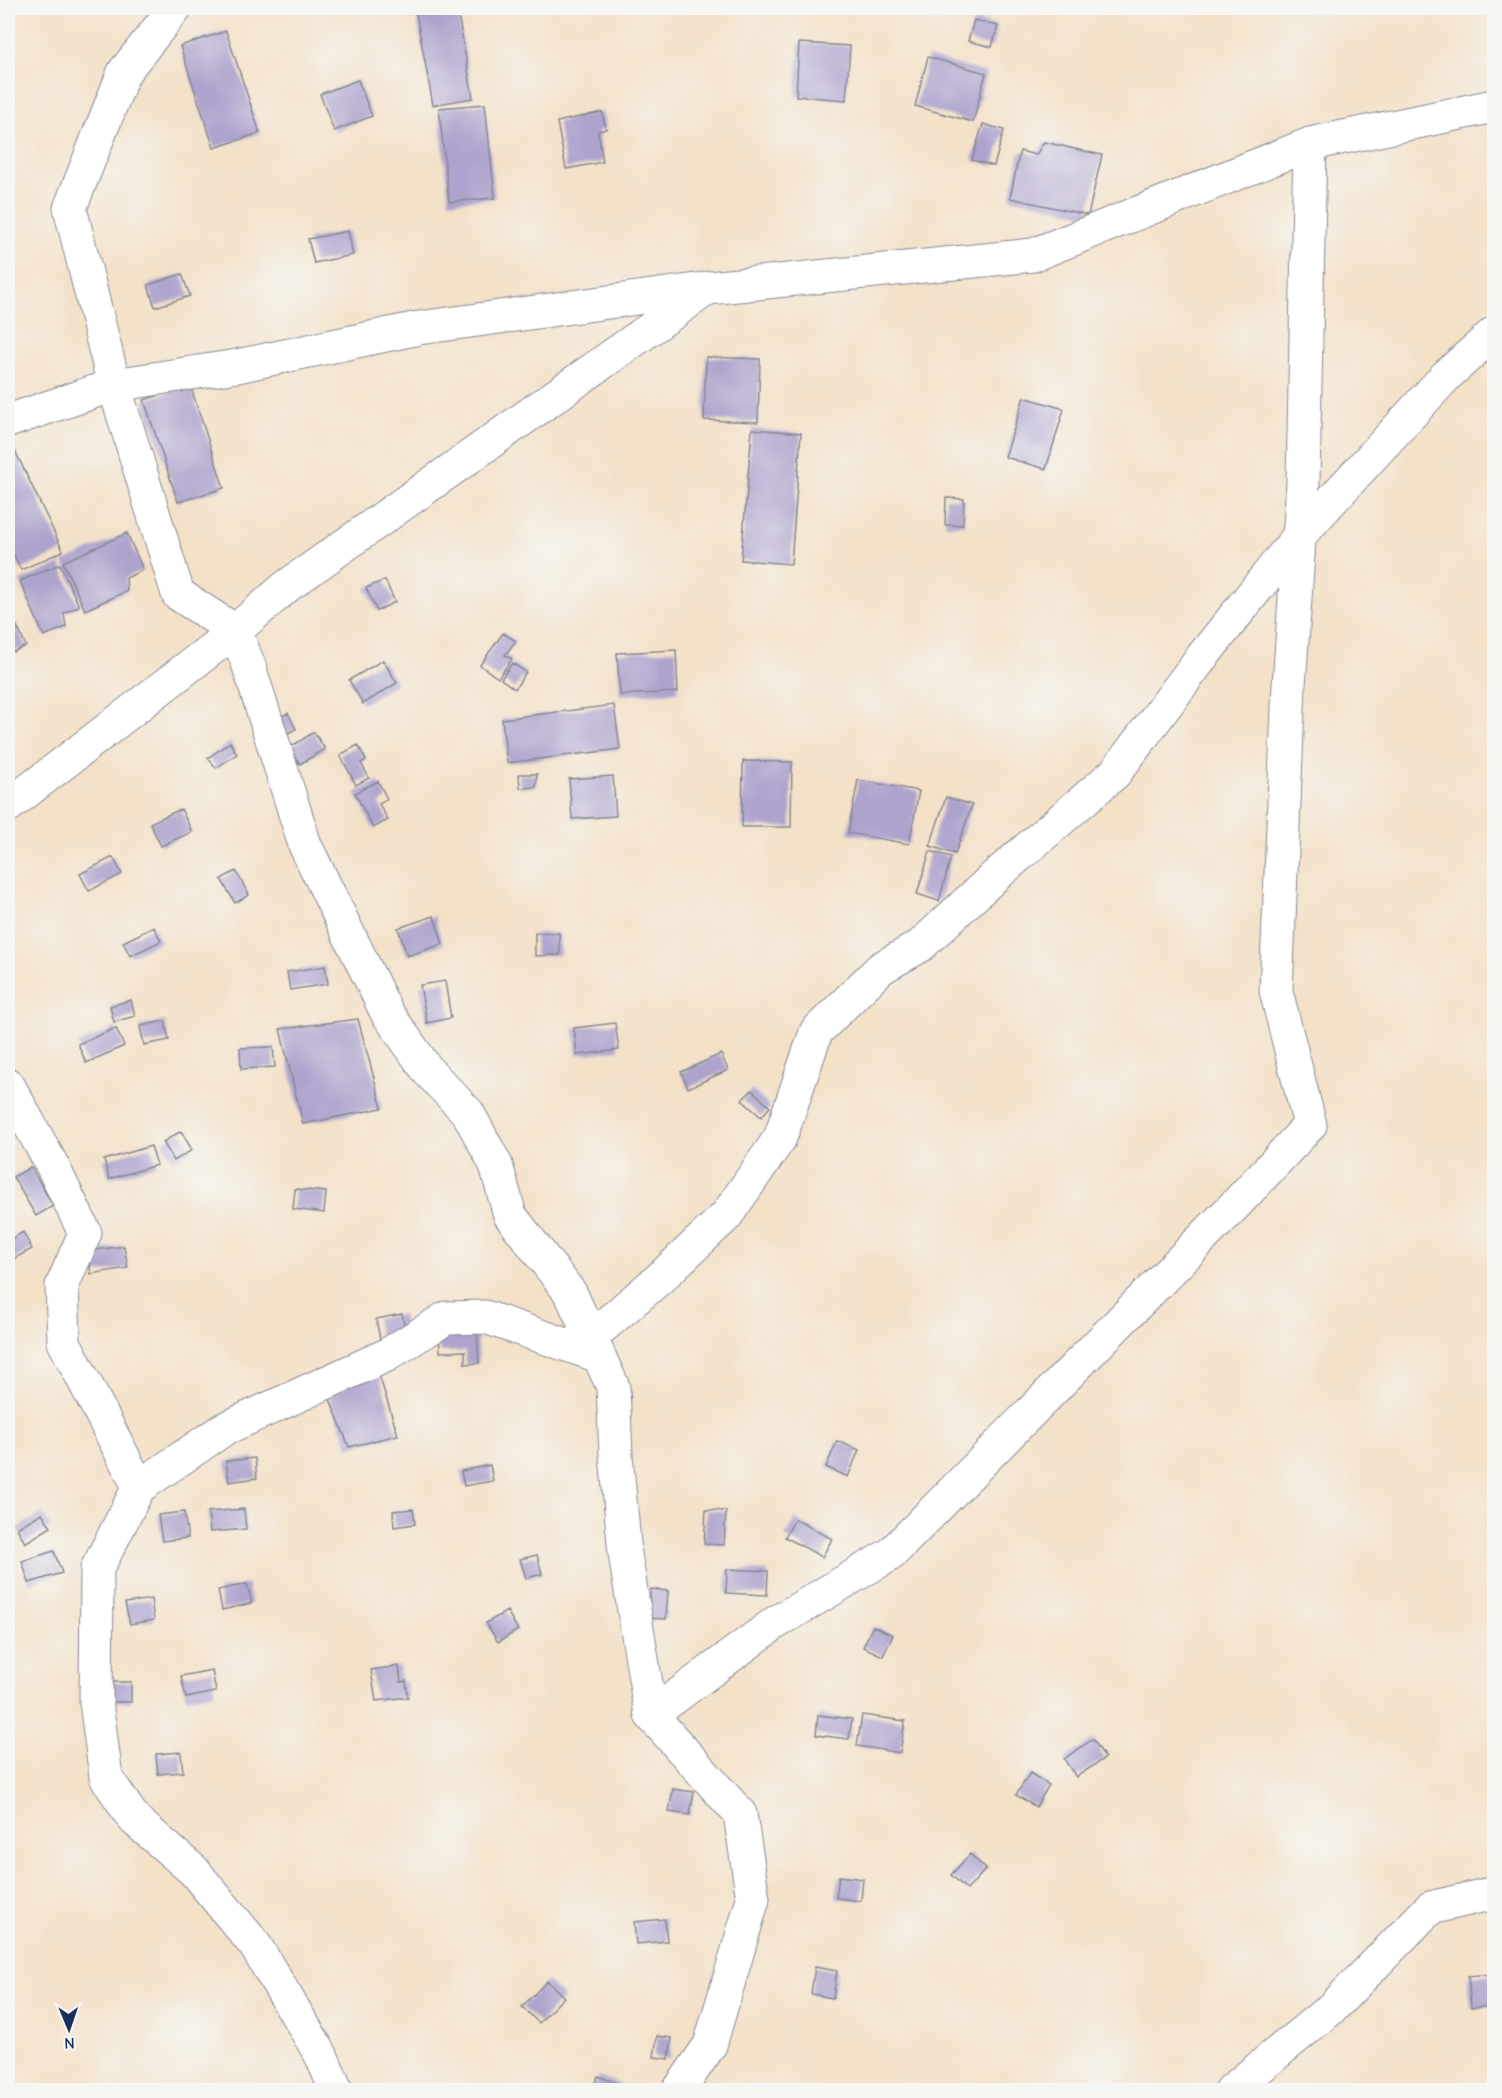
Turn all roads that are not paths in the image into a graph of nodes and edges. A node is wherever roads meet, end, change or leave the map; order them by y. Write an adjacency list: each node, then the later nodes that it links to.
1 (176, 8): 6 (street)
2 (1494, 106): 3 (street)
3 (1310, 144): 4 (street); 8 (street)
4 (708, 288): 6 (street); 9 (street)
5 (1494, 333): 8 (street)
6 (114, 385): 7 (street); 9 (street)
7 (8, 421)
8 (1299, 536): 12 (street); 14 (street)
9 (235, 631): 10 (street); 12 (street)
10 (8, 806)
11 (8, 1085): 13 (street)
12 (595, 1347): 13 (street); 14 (street)
13 (139, 1487): 16 (street)
14 (651, 1714): 17 (street)
15 (1494, 1893): 18 (street)
16 (336, 2091)
17 (679, 2091)
18 (1232, 2091)

